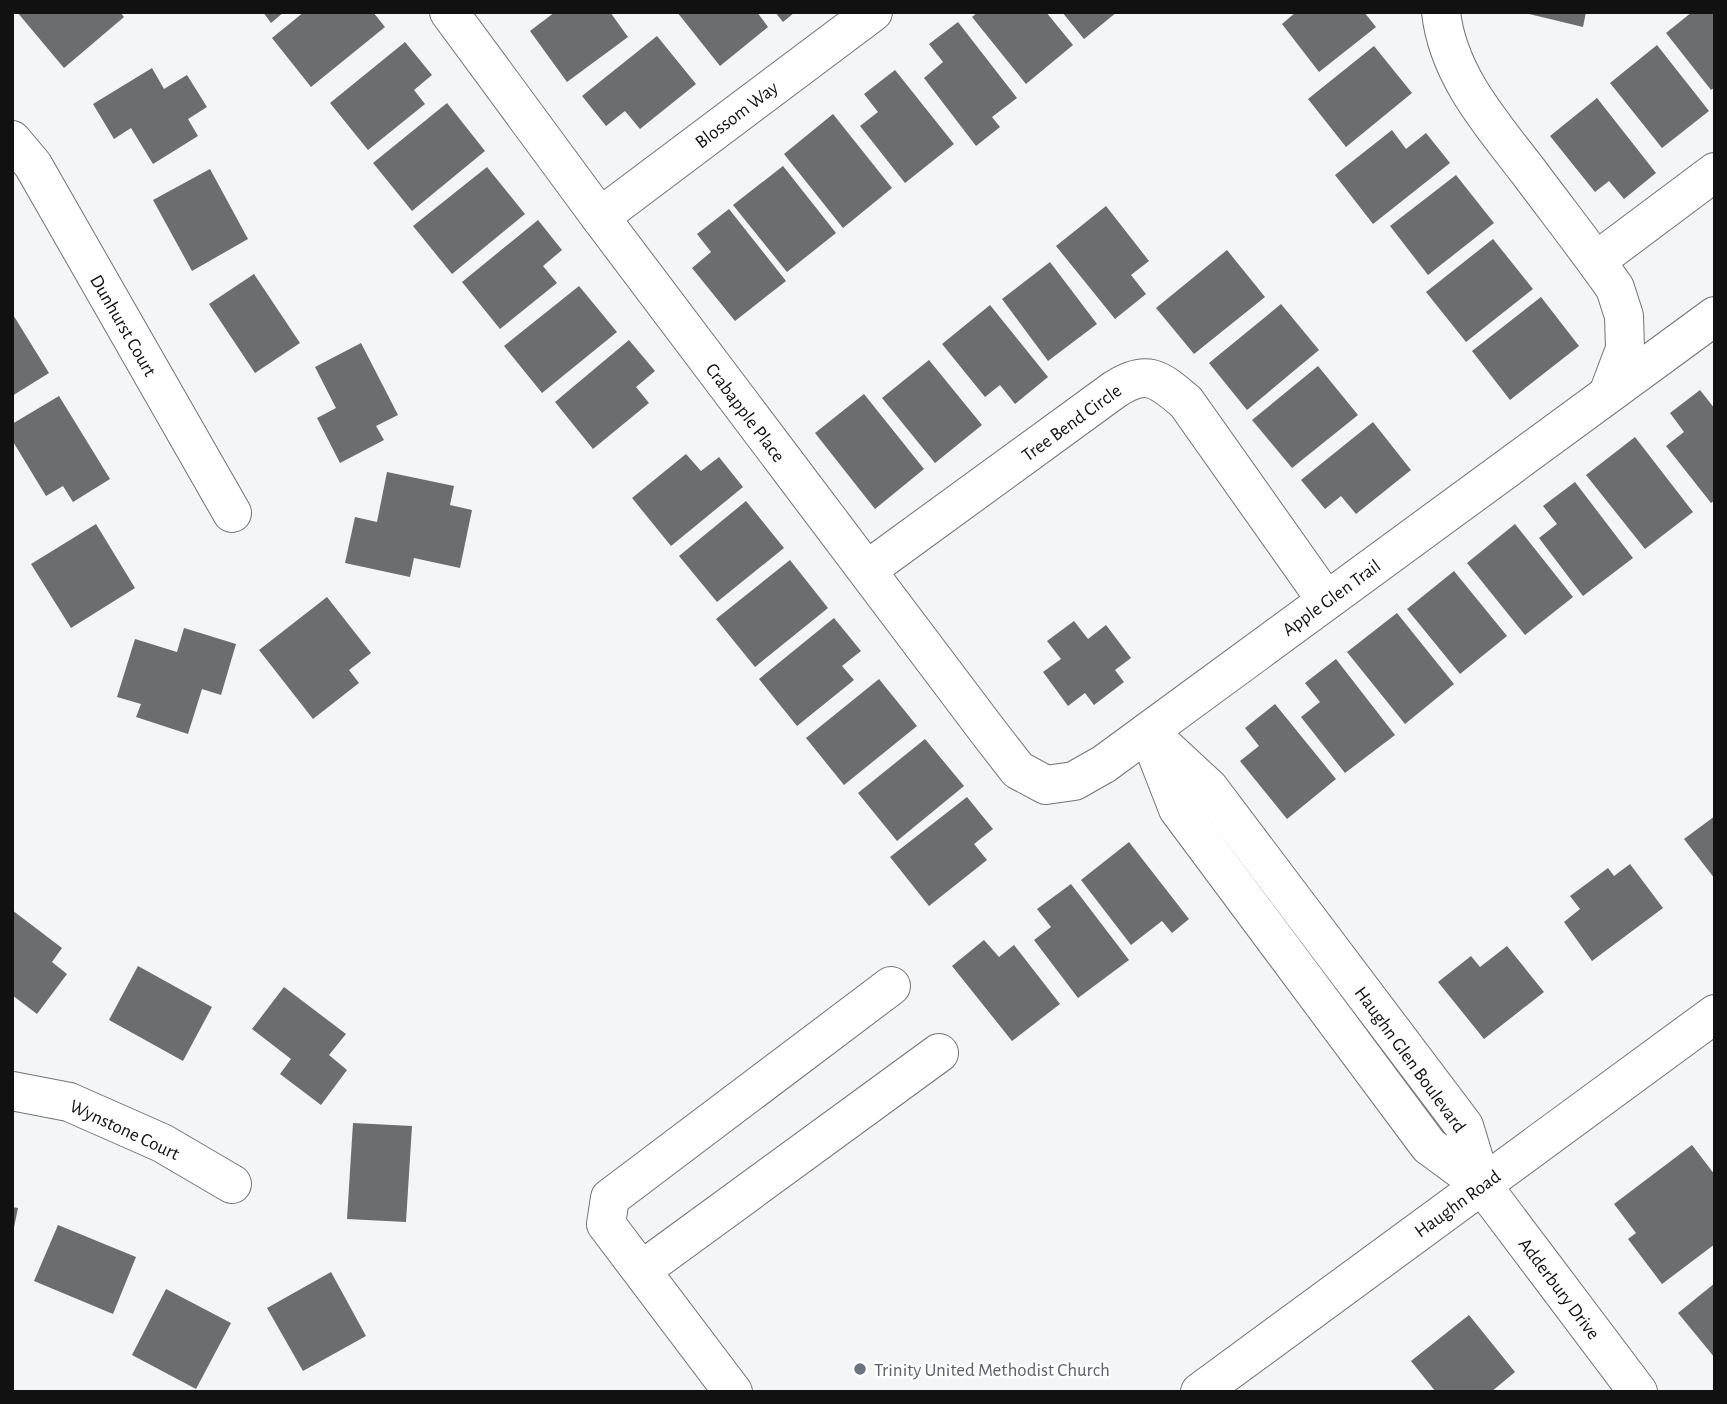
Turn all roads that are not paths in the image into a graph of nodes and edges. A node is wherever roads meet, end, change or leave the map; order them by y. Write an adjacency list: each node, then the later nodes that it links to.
1 (873, 12): 6 (street, Blossom Way)
2 (1441, 12): 7 (street)
3 (461, 17): 6 (street, Crabapple Place)
4 (12, 140): 10 (street, Dunhurst Court)
5 (1715, 172): 7 (street)
6 (600, 217): 11 (street, Crabapple Place)
7 (1596, 261): 9 (street)
8 (1715, 316): 9 (street, Apple Glen Trail)
9 (1608, 394): 12 (street, Apple Glen Trail)
10 (232, 513)
11 (867, 570): 12 (street, Tree Bend Circle); 14 (street, Crabapple Place)
12 (1326, 600): 13 (street, Apple Glen Trail)
13 (1148, 732): 14 (street, Apple Glen Trail); 15 (street, Haughn Glen Boulevard); 17 (street, Haughn Glen Boulevard)
14 (1046, 785)
15 (1345, 969): 17 (street); 20 (street, Haughn Glen Boulevard)
16 (891, 986): 25 (street)
17 (1314, 992): 21 (street, Haughn Glen Boulevard)
18 (1715, 1014): 24 (street, Haughn Road)
19 (940, 1053): 25 (street)
20 (1412, 1058): 21 (street); 24 (street, Haughn Glen Boulevard)
21 (1380, 1080): 24 (street, Haughn Glen Boulevard)
22 (12, 1091): 23 (street, Wynstone Court)
23 (232, 1184)
24 (1482, 1185): 27 (street, Haughn Road); 28 (street, Adderbury Drive)
25 (642, 1270): 26 (street)
26 (733, 1392)
27 (1200, 1392)
28 (1637, 1392)

